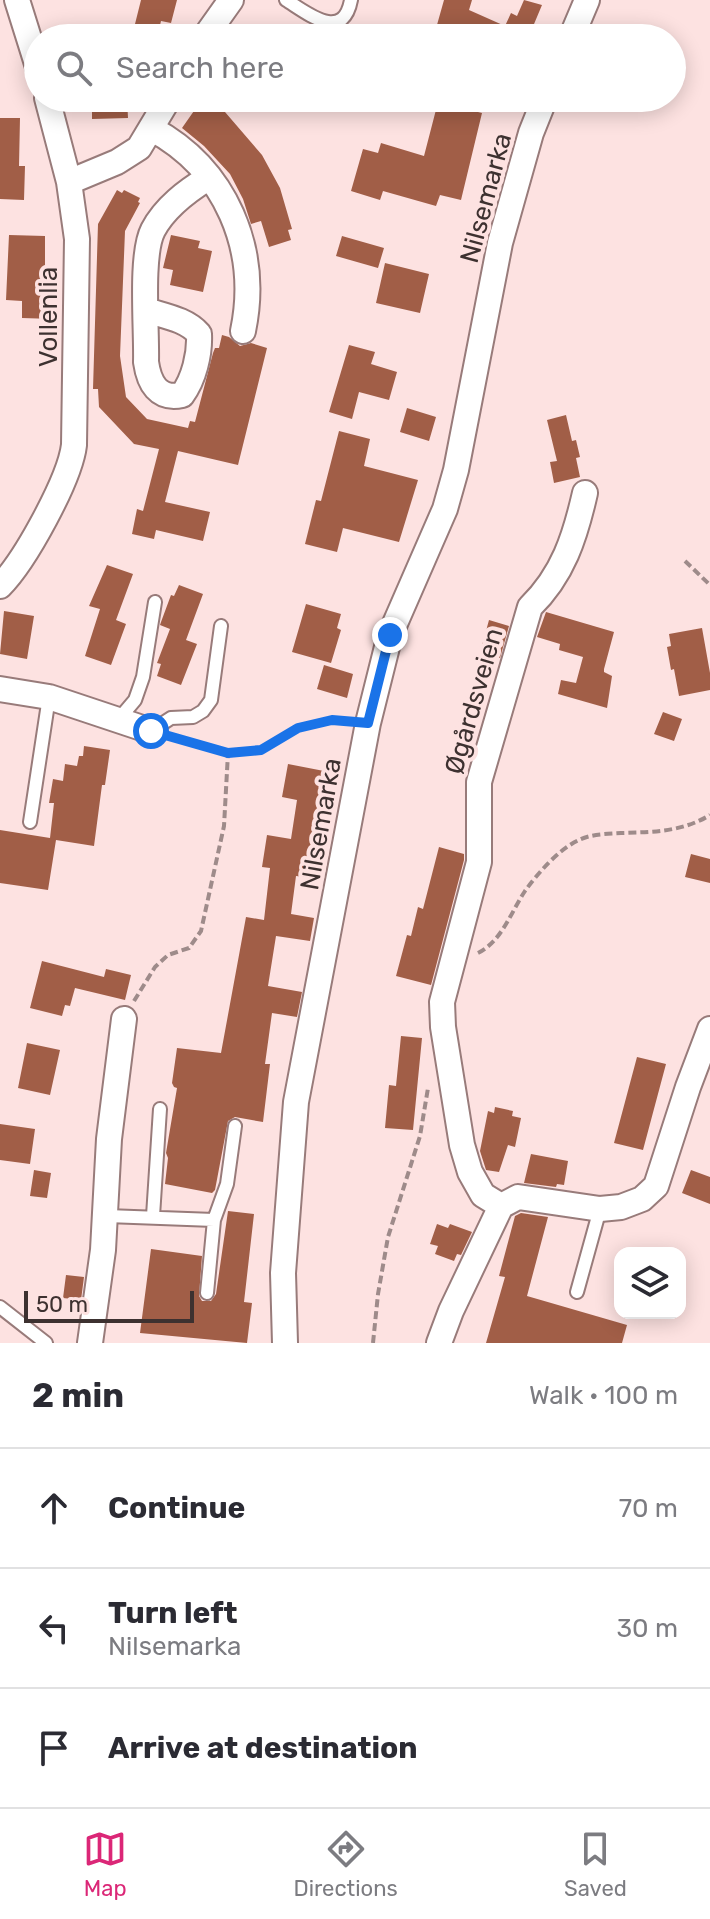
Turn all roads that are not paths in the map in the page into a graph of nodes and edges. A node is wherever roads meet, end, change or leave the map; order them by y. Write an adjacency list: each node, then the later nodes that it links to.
1 (17, 0): 6 (street)
2 (231, 0): 7 (street)
3 (286, 0): 4 (lane)
4 (351, 0)
5 (587, 0): 8 (street)
6 (25, 24)
7 (214, 24)
8 (577, 24)
9 (51, 112): 14 (street, Vollenlia)
10 (161, 112): 12 (street)
11 (539, 112): 40 (street, Nilsemarka)
12 (152, 129): 13 (street); 14 (street)
13 (208, 178): 15 (street); 16 (street)
14 (69, 182): 18 (street, Vollenlia)
15 (146, 310)
16 (243, 331)
17 (585, 493): 30 (street, Øgårdsveien)
18 (0, 586)
19 (155, 602): 23 (lane)
20 (221, 626): 24 (lane)
21 (0, 689): 22 (street)
22 (49, 697): 23 (street); 25 (lane)
23 (118, 720): 24 (street)
24 (151, 731)
25 (30, 822)
26 (124, 1019): 32 (street)
27 (710, 1029): 31 (street)
28 (160, 1109): 33 (lane)
29 (235, 1126): 34 (lane)
30 (501, 1206): 31 (street); 41 (street)
31 (600, 1209): 35 (lane)
32 (107, 1216): 33 (lane); 39 (street)
33 (153, 1216): 34 (lane)
34 (214, 1220): 36 (lane)
35 (577, 1292)
36 (207, 1293)
37 (0, 1307): 38 (lane)
38 (46, 1343)
39 (90, 1343)
40 (285, 1343)
41 (439, 1343)

